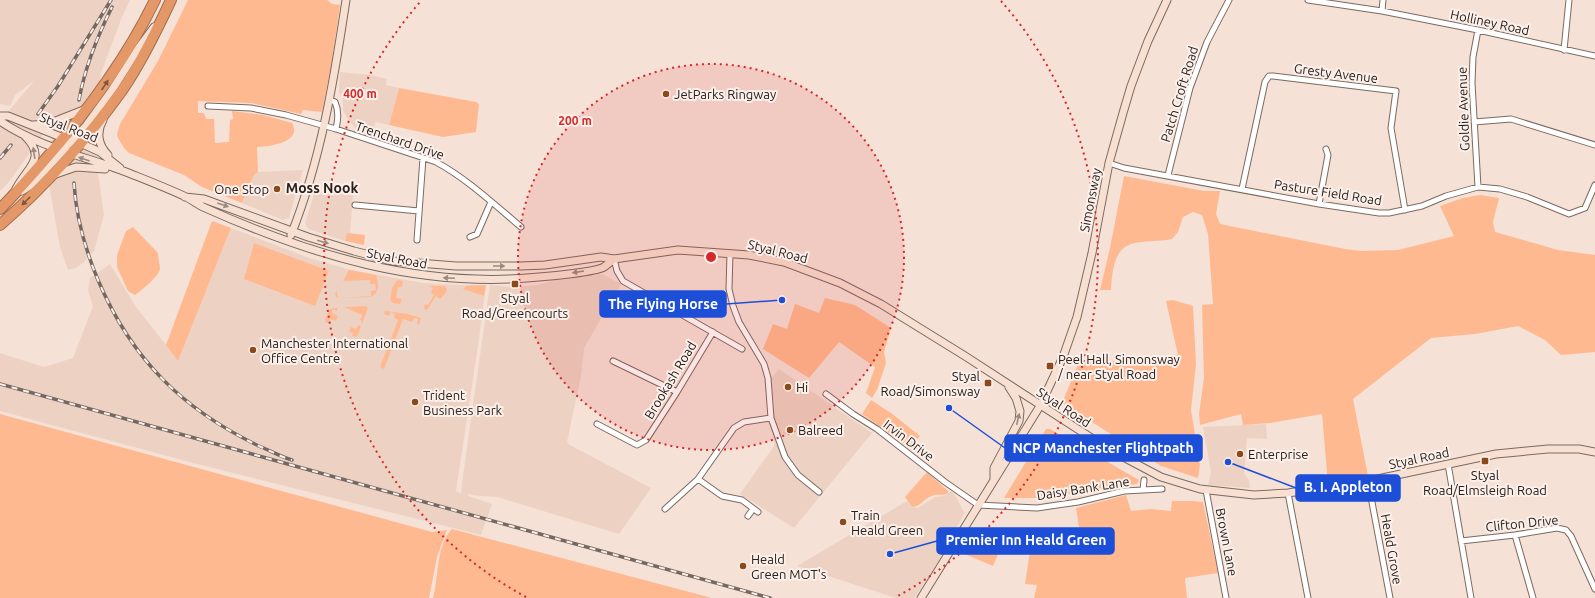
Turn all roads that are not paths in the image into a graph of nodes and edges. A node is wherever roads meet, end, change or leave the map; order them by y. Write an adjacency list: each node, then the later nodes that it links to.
1 (155, 0): 17 (highway, one-way to 1)
2 (171, 0): 10 (highway)
3 (346, 0): 14 (main road)
4 (1167, 0): 30 (main road, Simonsway)
5 (1230, 0): 32 (street, Patch Croft Road)
6 (1308, 0): 9 (street, Holliney Road)
7 (1384, 0): 9 (street)
8 (1569, 0): 12 (street)
9 (1382, 11): 11 (street, Holliney Road)
10 (163, 16): 15 (highway); 25 (main road)
11 (1478, 30): 12 (street, Holliney Road); 20 (street, Goldie Avenue)
12 (1564, 50): 13 (street, Holliney Road)
13 (1595, 56)
14 (330, 100): 22 (main road); 23 (street)
15 (111, 104): 25 (highway); 31 (main road)
16 (208, 106): 22 (street, Trenchard Drive)
17 (89, 107): 21 (main road); 25 (highway)
18 (0, 116): 21 (main road, Styal Road)
19 (0, 121): 24 (main road, Styal Road)
20 (1474, 122): 26 (street); 35 (street, Goldie Avenue)
21 (31, 125): 25 (main road, Styal Road)
22 (325, 126): 23 (street, Trenchard Drive); 47 (main road)
23 (336, 129): 29 (street, Trenchard Drive)
24 (22, 134): 28 (main road, Styal Road); 38 (main road, one-way to 24)
25 (72, 141): 28 (highway); 28 (highway); 31 (main road, Styal Road)
26 (1595, 145)
27 (1326, 149): 40 (street)
28 (63, 150): 31 (main road, Styal Road, one-way to 28); 33 (highway); 38 (highway)
29 (423, 158): 39 (street, Trenchard Drive); 44 (street)
30 (1109, 163): 32 (street, Pasture Field Road); 59 (main road, Simonsway)
31 (125, 172): 33 (main road); 37 (main road, Styal Road)
32 (1168, 175): 36 (street, Pasture Field Road)
33 (51, 176): 45 (highway, one-way to 45)
34 (1595, 185): 35 (street, Pasture Field Road)
35 (1478, 187): 43 (street, Pasture Field Road)
36 (1242, 189): 40 (street, Pasture Field Road); 43 (street, Gresty Avenue)
37 (185, 197): 47 (main road, Styal Road, one-way to 47); 50 (main road, Styal Road)
38 (12, 198): 42 (highway)
39 (490, 202): 46 (street, Trenchard Drive); 48 (street)
40 (1319, 204): 43 (street, Pasture Field Road)
41 (355, 206): 44 (street)
42 (0, 209)
43 (1405, 210)
44 (419, 211): 49 (street)
45 (0, 225)
46 (521, 227)
47 (293, 231): 50 (main road); 52 (main road, Styal Road, one-way to 52)
48 (470, 237)
49 (417, 240)
50 (289, 241): 52 (main road, Styal Road, one-way to 50)
51 (730, 253): 52 (main road, Styal Road); 56 (main road, Styal Road); 60 (street)
52 (614, 259): 53 (street)
53 (712, 332): 54 (street); 57 (street, Brookash Road)
54 (742, 349)
55 (613, 361): 57 (street)
56 (1008, 385): 59 (main road, Styal Road); 65 (main road, one-way to 56)
57 (677, 392): 61 (street, Brookash Road)
58 (826, 394): 73 (street, Irvin Drive)
59 (1040, 406): 65 (main road, Simonsway); 70 (main road, Styal Road)
60 (771, 418): 64 (street); 71 (street)
61 (596, 424)
62 (1595, 452): 63 (main road, Styal Road)
63 (1448, 464): 67 (main road, Styal Road); 79 (street)
64 (698, 478): 74 (street); 75 (street)
65 (994, 480): 73 (main road, Simonsway)
66 (1144, 480): 68 (street, Daisy Bank Lane)
67 (1368, 481): 72 (main road, Styal Road); 84 (street, Heald Grove)
68 (1143, 490): 69 (street, Daisy Bank Lane); 73 (street, Daisy Bank Lane)
69 (1162, 490)
70 (1206, 490): 72 (main road, Styal Road); 82 (street, Brown Lane)
71 (819, 492)
72 (1288, 493): 83 (street)
73 (978, 505): 81 (main road, Simonsway)
74 (665, 509)
75 (753, 509): 76 (street); 77 (street)
76 (758, 512)
77 (748, 516)
78 (1514, 535): 79 (street, Clifton Drive); 80 (street, Clifton Drive); 86 (street)
79 (1461, 541): 85 (street)
80 (1595, 589)
81 (921, 598)
82 (1226, 598)
83 (1308, 598)
84 (1390, 598)
85 (1471, 598)
86 (1533, 598)

